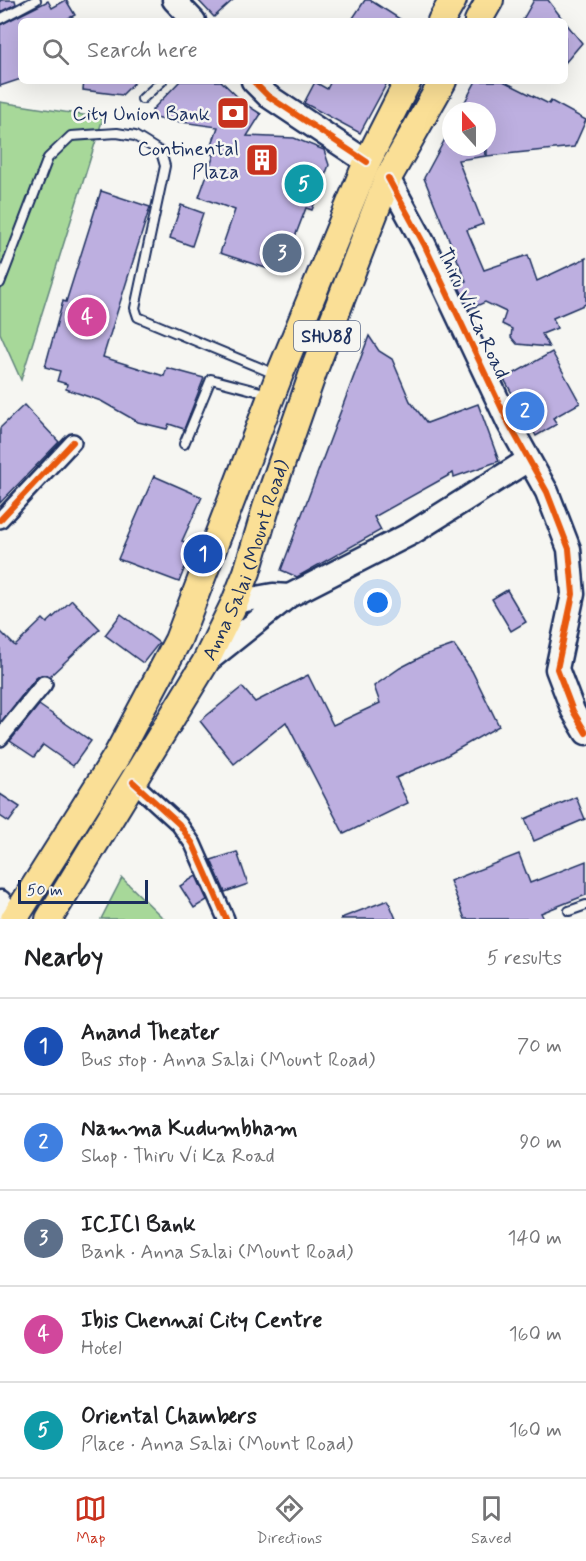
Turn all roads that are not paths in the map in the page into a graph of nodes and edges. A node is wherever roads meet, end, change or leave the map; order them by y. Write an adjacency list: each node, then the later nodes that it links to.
1 (36, 0): 6 (lane)
2 (174, 0): 4 (street)
3 (490, 0): 5 (main road)
4 (191, 18)
5 (480, 18)
6 (0, 19)
7 (159, 84): 11 (lane)
8 (256, 84): 12 (street)
9 (406, 84): 12 (main road, Anna Salai (Mount Road) / SHU88)
10 (441, 84): 13 (main road, Anna Salai (Mount Road) / SHU88)
11 (142, 99)
12 (367, 162): 15 (main road, Anna Salai (Mount Road) / SHU88)
13 (388, 178): 18 (street, Thiru Vi Ka Road); 21 (main road, Anna Salai (Mount Road) / SHU88)
14 (0, 283): 15 (lane)
15 (275, 385): 17 (lane); 20 (main road, Anna Salai (Mount Road) / SHU88)
16 (73, 442): 19 (street)
17 (184, 444)
18 (528, 460): 22 (street); 26 (street, Thiru Vi Ka Road)
19 (0, 520)
20 (210, 557): 21 (main road); 32 (main road, Anna Salai (Mount Road) / SHU88)
21 (247, 572): 23 (main road, Anna Salai (Mount Road) / SHU88)
22 (289, 596): 23 (street); 24 (street)
23 (235, 602): 24 (main road, Anna Salai (Mount Road) / SHU88)
24 (205, 663): 28 (main road, Anna Salai (Mount Road) / SHU88)
25 (44, 684): 27 (street)
26 (586, 733)
27 (0, 738)
28 (133, 782): 33 (main road, Anna Salai (Mount Road) / SHU88); 34 (street)
29 (0, 902): 32 (street)
30 (586, 905): 31 (lane)
31 (569, 911)
32 (13, 919)
33 (49, 919)
34 (226, 919)

